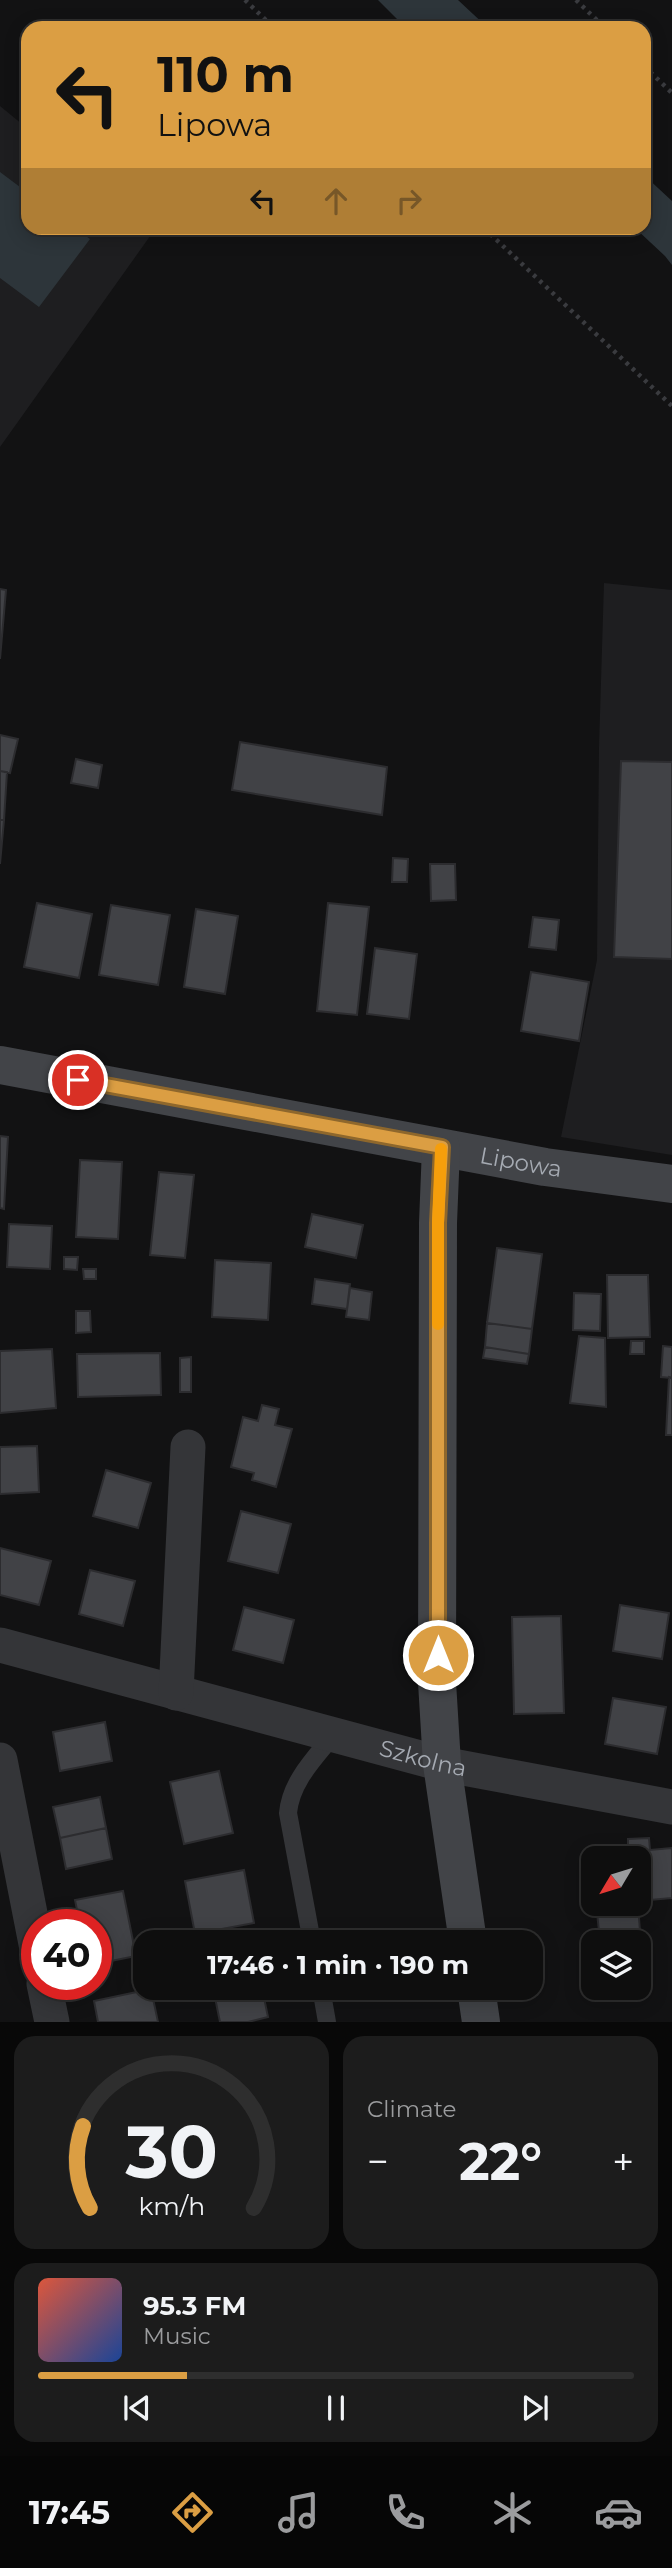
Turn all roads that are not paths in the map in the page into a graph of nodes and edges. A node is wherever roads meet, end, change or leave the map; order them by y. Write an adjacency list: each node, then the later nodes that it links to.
1 (0, 1065): 2 (street, Lipowa)
2 (442, 1147): 3 (street, Lipowa); 9 (street)
3 (672, 1184)
4 (188, 1447): 6 (street)
5 (0, 1645): 6 (street, Szkolna)
6 (176, 1693): 7 (street, Szkolna)
7 (334, 1733): 9 (street, Szkolna); 13 (lane)
8 (0, 1760): 11 (street)
9 (442, 1764): 10 (street, Szkolna); 14 (street)
10 (672, 1807)
11 (11, 1878): 12 (street)
12 (22, 1909)
13 (311, 1930)
14 (466, 1930)
15 (47, 2000): 18 (street)
16 (323, 2000): 19 (lane)
17 (477, 2000): 20 (street)
18 (52, 2022)
19 (327, 2022)
20 (481, 2022)

